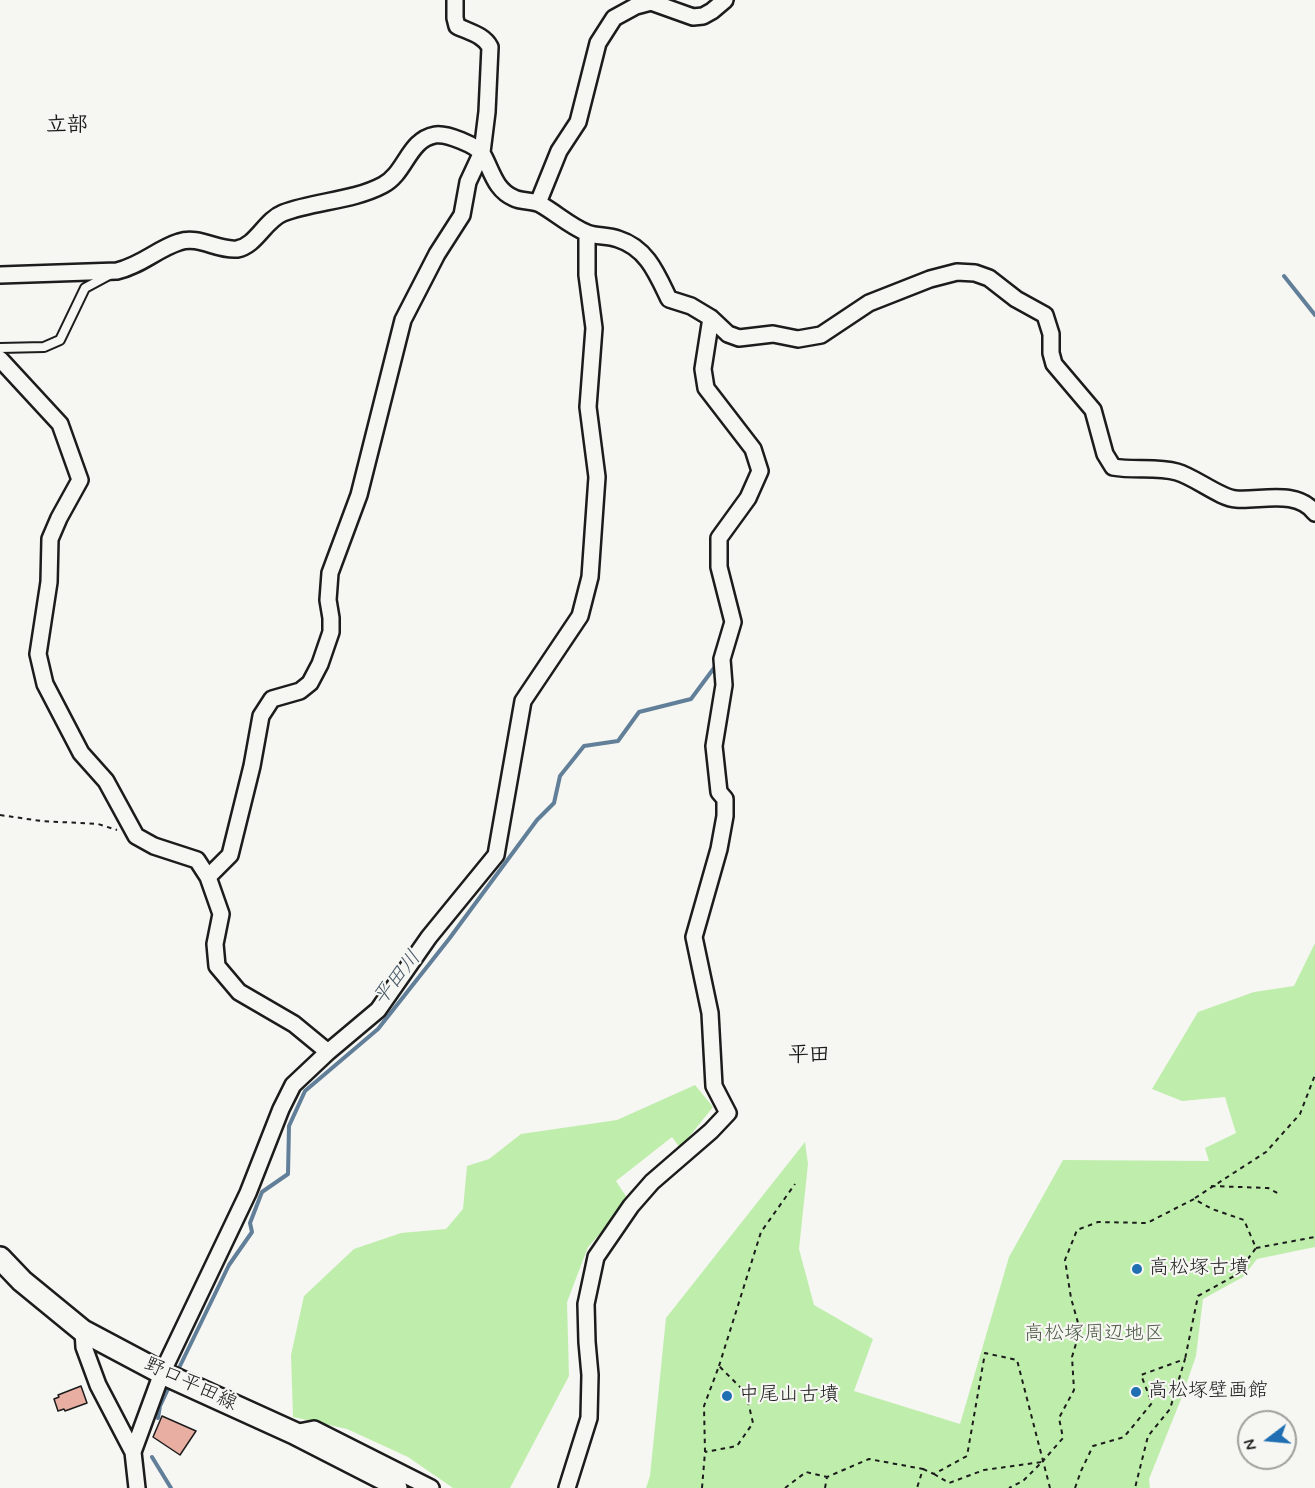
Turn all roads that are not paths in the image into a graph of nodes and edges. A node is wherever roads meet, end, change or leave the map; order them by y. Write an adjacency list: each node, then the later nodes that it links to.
1 (455, 0): 3 (street)
2 (725, 0): 4 (street)
3 (482, 152): 4 (street); 6 (street); 12 (street)
4 (538, 203): 5 (street)
5 (587, 233): 8 (street); 13 (street)
6 (117, 271): 7 (street); 9 (lane)
7 (0, 275)
8 (711, 318): 11 (street); 22 (street)
9 (0, 348)
10 (0, 359): 12 (street)
11 (1315, 513)
12 (208, 877): 13 (street)
13 (328, 1052): 16 (street)
14 (0, 1258): 15 (main road, 野口平田線)
15 (83, 1331): 16 (main road, 野口平田線); 18 (street)
16 (162, 1373): 17 (main road, 野口平田線); 18 (street)
17 (294, 1433): 20 (main road, 野口平田線); 21 (street)
18 (133, 1452): 19 (street)
19 (136, 1488)
20 (396, 1488)
21 (431, 1488)
22 (567, 1488)

